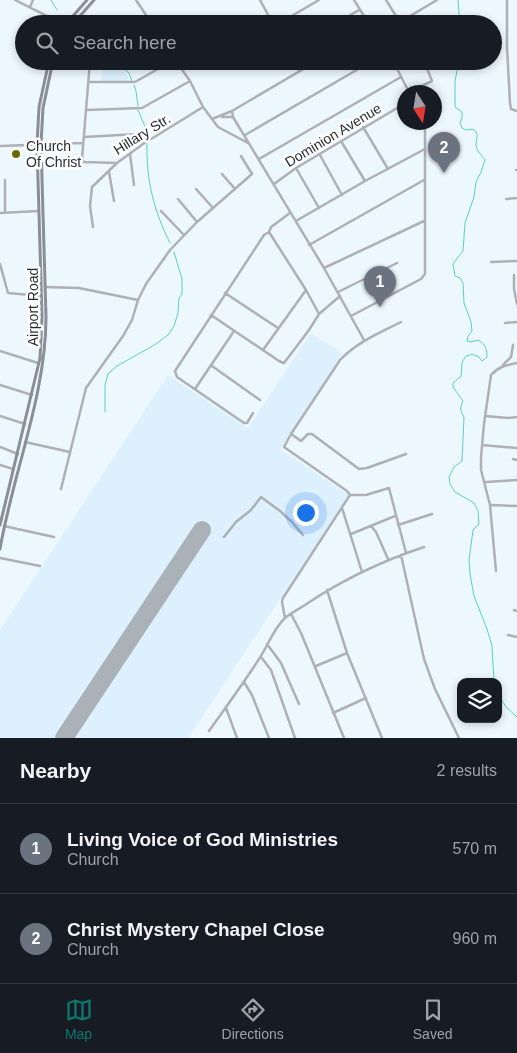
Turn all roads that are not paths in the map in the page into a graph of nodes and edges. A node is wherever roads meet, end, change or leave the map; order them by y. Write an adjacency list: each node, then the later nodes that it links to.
1 (16, 0): 13 (street)
2 (33, 0): 13 (street)
3 (87, 0): 16 (main road)
4 (94, 0): 17 (main road)
5 (136, 0): 18 (street)
6 (266, 0): 12 (street)
7 (319, 0): 20 (street)
8 (354, 0): 14 (street)
9 (386, 0): 23 (street)
10 (437, 0): 24 (street)
11 (507, 0): 44 (street)
12 (261, 1): 19 (street)
13 (30, 7): 15 (street)
14 (359, 10): 21 (street); 22 (street)
15 (46, 15)
16 (73, 15)
17 (81, 15)
18 (146, 15)
19 (268, 15)
20 (293, 15)
21 (350, 15)
22 (363, 15)
23 (396, 15)
24 (414, 15)
25 (47, 70): 54 (main road, Airport Road)
26 (51, 70): 54 (main road, Airport Road)
27 (90, 70): 37 (street)
28 (156, 70): 37 (street)
29 (182, 70): 36 (street)
30 (303, 70): 34 (street)
31 (357, 70): 50 (street)
32 (398, 70): 35 (street)
33 (428, 70): 39 (street)
34 (300, 72): 43 (street)
35 (401, 77): 38 (street); 62 (street)
36 (190, 81): 40 (street); 42 (street)
37 (89, 82): 42 (street)
38 (405, 85)
39 (424, 85)
40 (203, 108): 47 (street); 55 (street, Hillary Str.)
41 (397, 108): 48 (street, Dominion Avenue)
42 (86, 110): 51 (street)
43 (232, 111): 45 (street); 46 (street)
44 (517, 111)
45 (220, 116): 46 (street); 47 (street)
46 (233, 117): 50 (street)
47 (212, 119): 56 (street)
48 (363, 127): 52 (street, Dominion Avenue); 65 (street)
49 (425, 130): 58 (street)
50 (245, 135): 56 (street)
51 (84, 137): 53 (street); 55 (street)
52 (341, 140): 60 (street, Dominion Avenue); 70 (street)
53 (84, 143): 54 (street); 63 (street, Hillary Str.)
54 (39, 144): 57 (street); 82 (main road, Airport Road); 101 (main road, Airport Road)
55 (142, 144): 59 (street, Hillary Str.)
56 (249, 144): 62 (street)
57 (0, 146)
58 (426, 149): 65 (street); 69 (street)
59 (130, 154): 63 (street, Hillary Str.); 72 (street)
60 (320, 154): 64 (street, Dominion Avenue); 75 (street)
61 (241, 156): 74 (street)
62 (259, 159): 71 (street)
63 (117, 163): 66 (street)
64 (296, 168): 71 (street, Dominion Avenue); 81 (street)
65 (388, 169): 70 (street)
66 (109, 172): 79 (street); 90 (street)
67 (222, 174): 74 (street)
68 (5, 180): 84 (street)
69 (424, 180): 88 (street); 93 (street)
70 (364, 181): 75 (street)
71 (274, 184): 86 (street)
72 (134, 185)
73 (196, 189): 80 (street)
74 (234, 189): 80 (street)
75 (342, 195): 81 (street)
76 (517, 198): 78 (street)
77 (178, 199): 89 (street)
78 (506, 199)
79 (114, 201)
80 (213, 208): 89 (street)
81 (319, 208): 87 (street)
82 (39, 211): 84 (street); 105 (main road, Airport Road)
83 (161, 211): 92 (street)
84 (5, 212): 85 (street)
85 (0, 213)
86 (290, 213): 87 (street); 91 (street)
87 (296, 221): 93 (street)
88 (424, 221): 98 (street); 111 (street)
89 (197, 222): 92 (street)
90 (93, 227)
91 (269, 232): 102 (street); 104 (street)
92 (184, 236): 107 (street)
93 (310, 246): 98 (street)
94 (517, 261): 96 (street)
95 (397, 262): 103 (street)
96 (491, 262)
97 (0, 264): 99 (street)
98 (324, 268): 103 (street)
99 (0, 269): 105 (street)
100 (514, 276): 108 (street)
101 (44, 287): 107 (street); 135 (main road, Airport Road)
102 (306, 290): 109 (street); 115 (street)
103 (338, 292): 106 (street)
104 (226, 293): 110 (street); 115 (street)
105 (41, 296): 121 (main road, Airport Road)
106 (340, 296): 109 (street); 111 (street)
107 (138, 300): 139 (street)
108 (517, 304)
109 (319, 314): 119 (street)
110 (212, 315): 116 (street); 126 (street)
111 (351, 316): 117 (street)
112 (401, 322): 117 (street)
113 (517, 322): 114 (street)
114 (505, 323)
115 (278, 328): 119 (street)
116 (234, 331): 119 (street); 123 (street)
117 (364, 340): 134 (street)
118 (513, 345): 124 (street)
119 (263, 350)
120 (0, 351): 121 (street)
121 (40, 363): 127 (main road, Airport Road)
122 (517, 363): 124 (street)
123 (211, 366): 126 (street); 128 (street)
124 (503, 366): 131 (street)
125 (0, 384): 127 (street)
126 (195, 389): 129 (street)
127 (32, 396): 133 (main road, Airport Road)
128 (260, 400)
129 (252, 413)
130 (0, 416): 133 (street)
131 (485, 416): 132 (street); 136 (street)
132 (517, 417)
133 (25, 424): 140 (main road, Airport Road)
134 (291, 434): 141 (street); 147 (street)
135 (25, 442): 139 (street); 153 (main road, Airport Road)
136 (482, 445): 138 (street); 145 (street)
137 (0, 447): 140 (street)
138 (517, 448)
139 (70, 452): 146 (street)
140 (18, 454): 143 (main road, Airport Road)
141 (406, 454)
142 (0, 465): 143 (street)
143 (13, 469): 153 (main road, Airport Road)
144 (517, 480): 145 (street)
145 (486, 482): 148 (street)
146 (61, 489)
147 (350, 495): 150 (street); 152 (street)
148 (490, 505): 149 (street); 167 (street)
149 (517, 506)
150 (342, 508): 156 (street); 171 (street)
151 (432, 514): 154 (street)
152 (395, 516): 154 (street); 155 (street)
153 (2, 525): 158 (street); 161 (main road, Airport Road)
154 (398, 525): 162 (street)
155 (371, 526): 156 (street); 165 (street)
156 (351, 534): 168 (street)
157 (303, 536): 159 (street)
158 (54, 537)
159 (224, 537)
160 (424, 547): 162 (street)
161 (0, 549)
162 (406, 553): 163 (street)
163 (401, 555): 168 (street); 189 (street)
164 (0, 558): 166 (street)
165 (388, 559)
166 (40, 566)
167 (496, 570)
168 (362, 572): 169 (street)
169 (327, 590): 170 (street); 175 (street)
170 (291, 614): 171 (street); 177 (street)
171 (285, 618): 174 (street)
172 (508, 636): 173 (street)
173 (517, 636)
174 (267, 644): 176 (street); 180 (street)
175 (347, 653): 177 (street); 179 (street)
176 (260, 657): 178 (street); 186 (street)
177 (315, 666): 182 (street)
178 (244, 682): 181 (street); 185 (street)
179 (366, 698): 182 (street); 188 (street)
180 (299, 704)
181 (226, 708): 183 (street); 184 (street)
182 (333, 713): 187 (street)
183 (208, 731)
184 (237, 738)
185 (269, 738)
186 (295, 738)
187 (344, 738)
188 (382, 738)
189 (459, 738)

